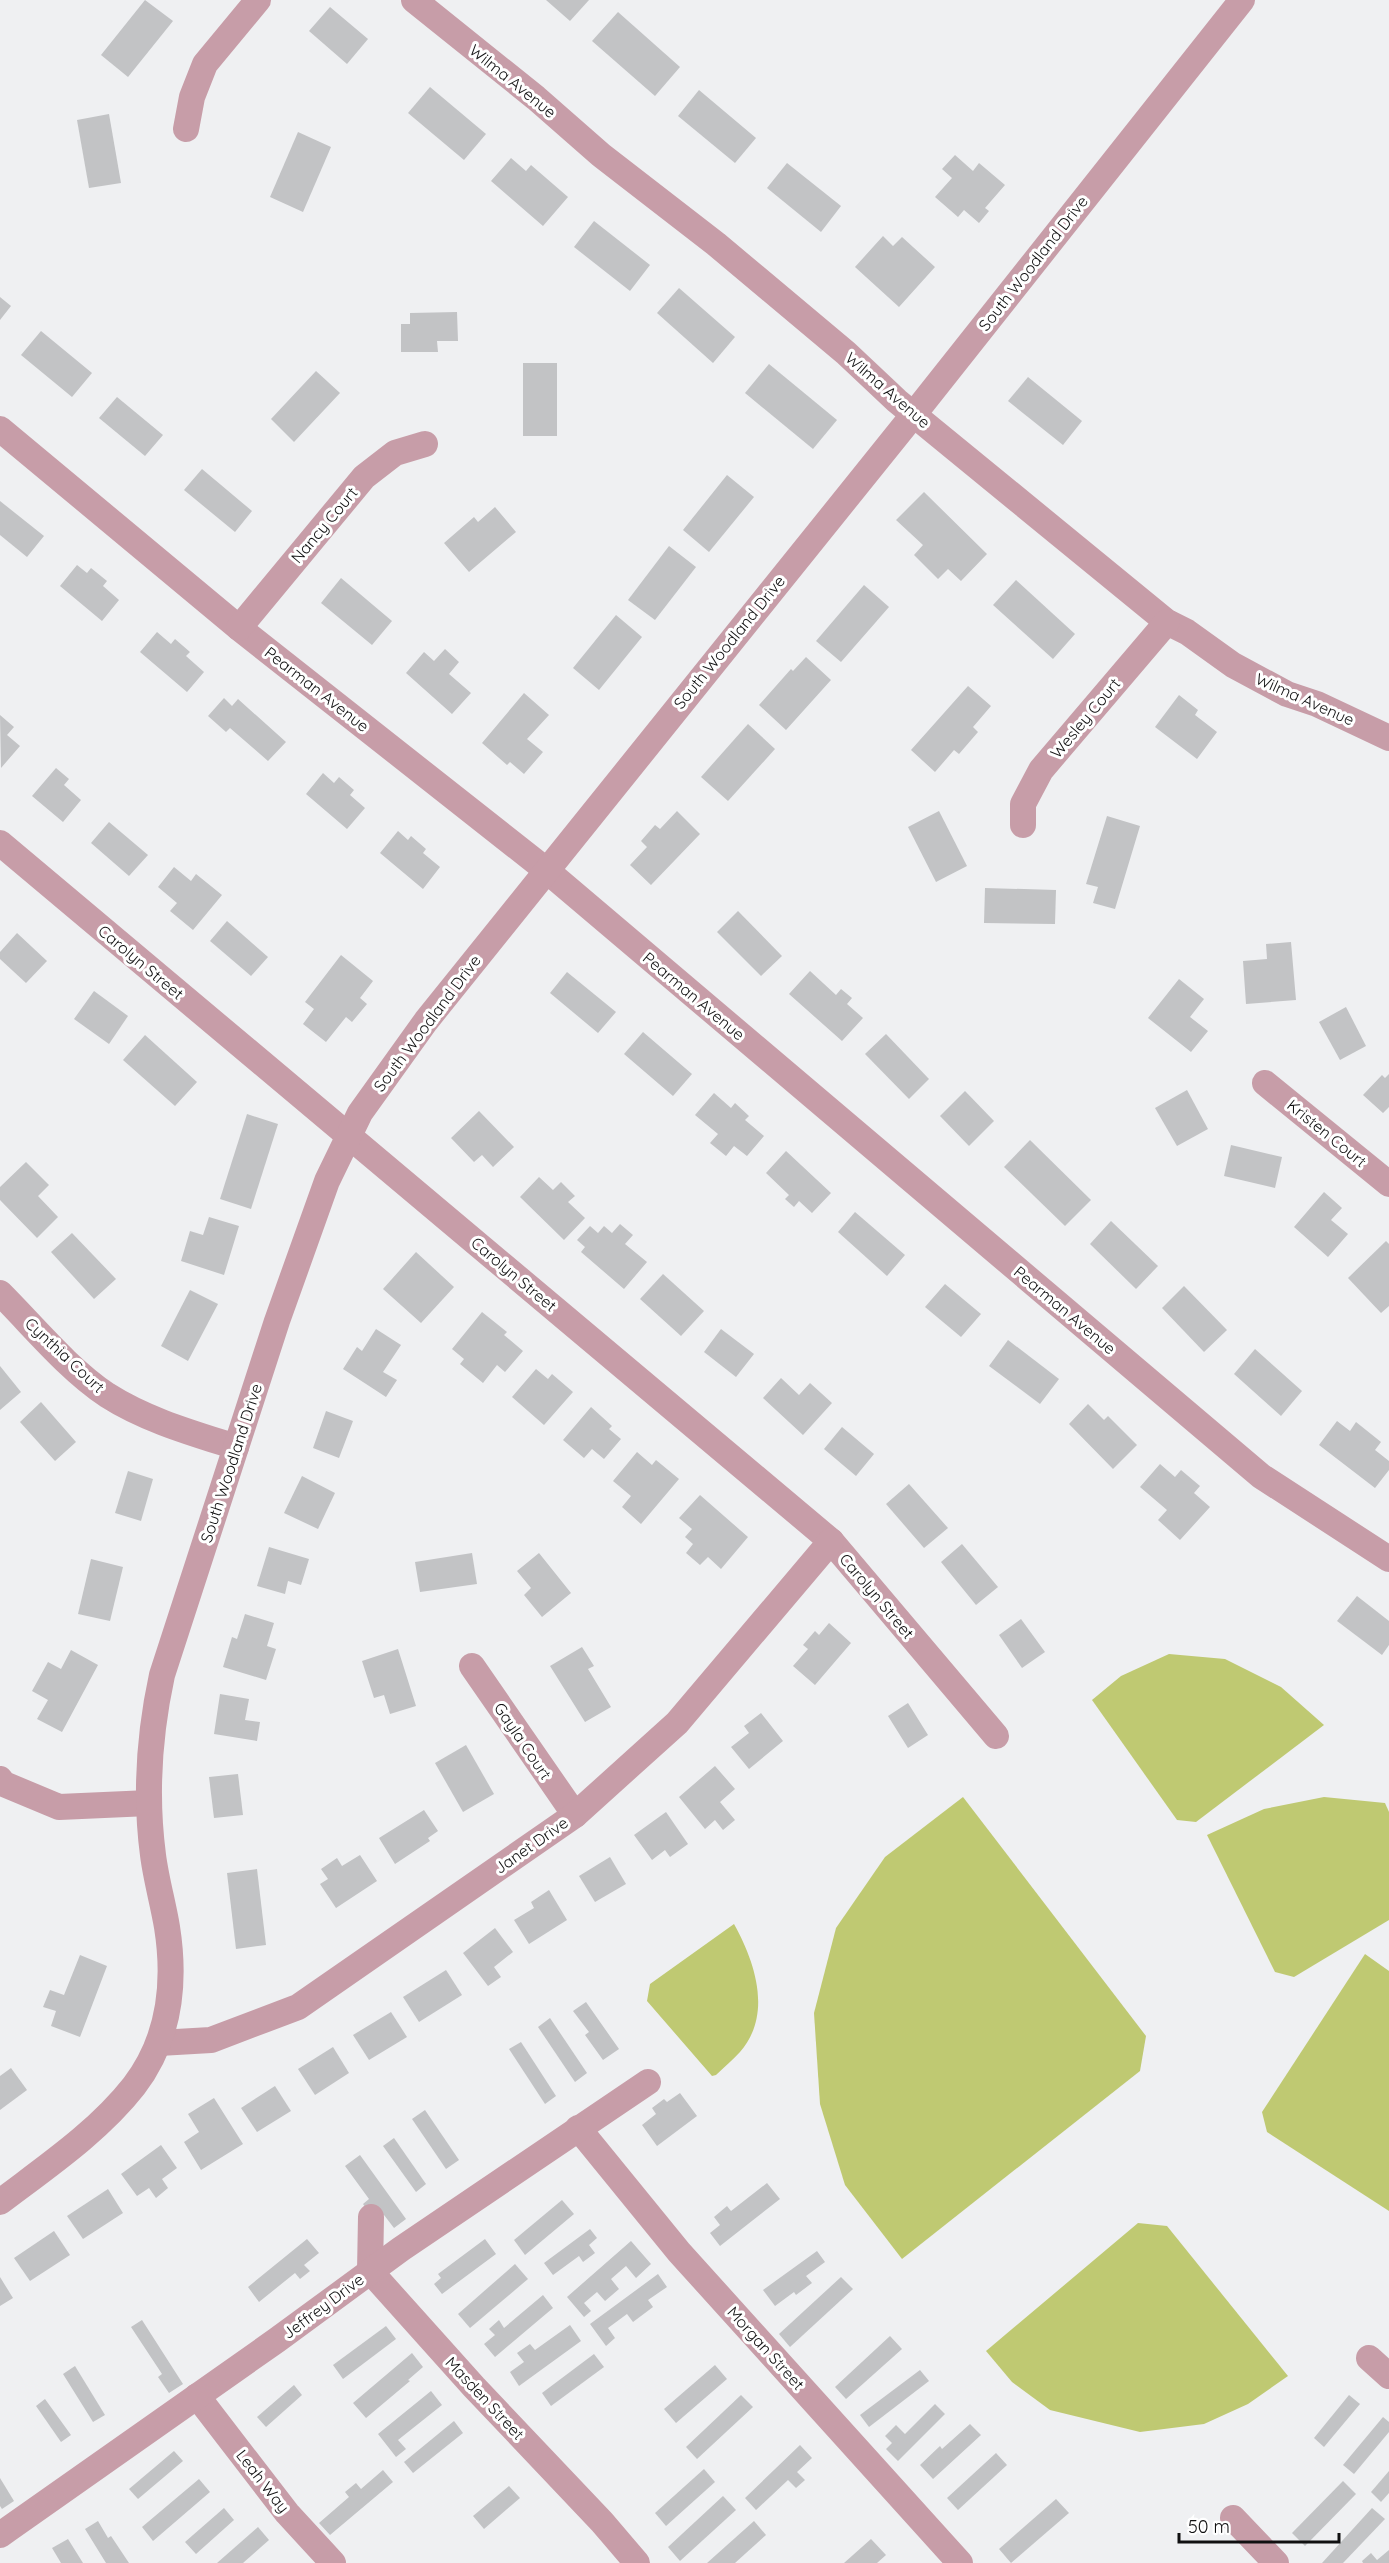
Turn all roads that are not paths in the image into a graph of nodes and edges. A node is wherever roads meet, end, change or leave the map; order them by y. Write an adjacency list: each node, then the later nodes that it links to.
1 (258, 0): 4 (street)
2 (414, 0): 5 (street, Wilma Avenue)
3 (1242, 0): 5 (street, South Woodland Drive)
4 (186, 129)
5 (914, 414): 8 (street, Wilma Avenue); 13 (street, South Woodland Drive)
6 (0, 429): 9 (street, Pearman Avenue)
7 (425, 444): 9 (street, Nancy Court)
8 (1167, 621): 10 (street, Wilma Avenue); 11 (street, Wesley Court)
9 (239, 628): 13 (street, Pearman Avenue)
10 (1389, 738)
11 (1023, 825)
12 (0, 843): 15 (street, Carolyn Street)
13 (546, 870): 15 (street, South Woodland Drive); 20 (street, Pearman Avenue)
14 (1265, 1083): 16 (street, Kristen Court)
15 (349, 1135): 18 (street, South Woodland Drive); 19 (street, Carolyn Street)
16 (1389, 1184)
17 (0, 1293): 18 (street, Cynthia Court)
18 (236, 1447): 24 (street, South Woodland Drive)
19 (831, 1541): 22 (street, Carolyn Street); 25 (street, Janet Drive)
20 (1389, 1559)
21 (472, 1666): 25 (street, Gayla Court)
22 (996, 1737)
23 (0, 1779): 24 (street)
24 (149, 1803): 26 (street, South Woodland Drive)
25 (574, 1815): 26 (street, Janet Drive)
26 (159, 2043): 29 (street, South Woodland Drive)
27 (648, 2082): 28 (street, Jeffrey Drive)
28 (578, 2128): 31 (street, Jeffrey Drive); 39 (street, Morgan Street)
29 (0, 2202)
30 (371, 2217): 31 (street)
31 (370, 2271): 34 (street, Jeffrey Drive); 38 (street, Masden Street)
32 (1369, 2358): 33 (street)
33 (1389, 2376)
34 (197, 2396): 36 (street, Jeffrey Drive); 37 (street, Leah Way)
35 (1233, 2518): 40 (street)
36 (0, 2535)
37 (333, 2563)
38 (637, 2563)
39 (960, 2563)
40 (1276, 2563)

